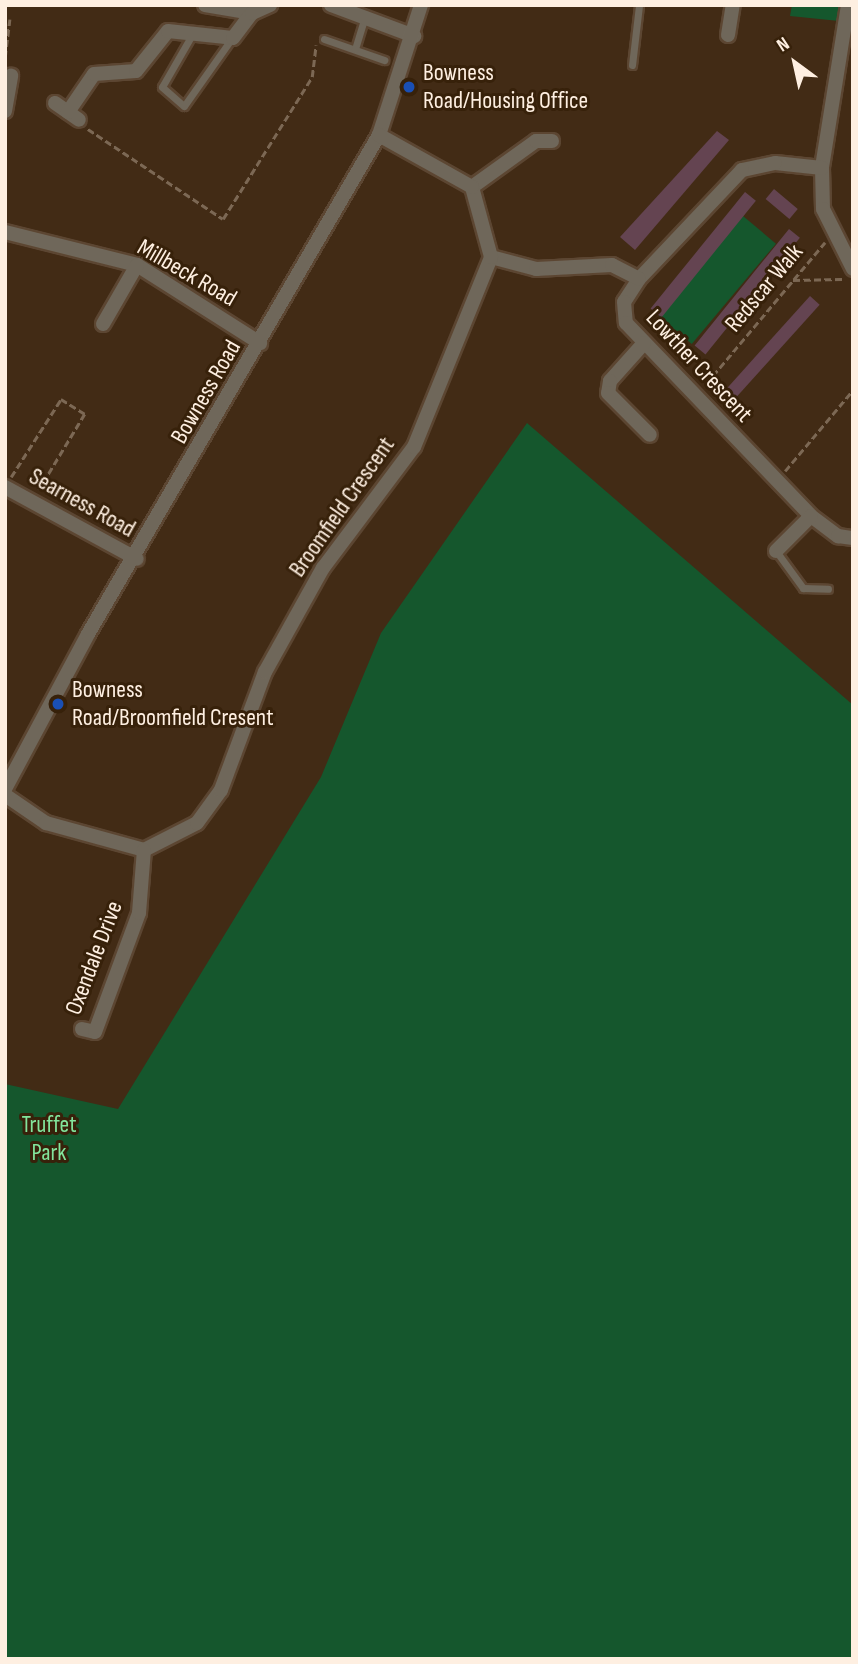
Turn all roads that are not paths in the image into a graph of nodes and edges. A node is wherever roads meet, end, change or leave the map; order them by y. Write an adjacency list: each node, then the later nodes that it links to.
1 (205, 5): 8 (street)
2 (270, 5): 8 (street)
3 (331, 5): 9 (street)
4 (421, 5): 12 (street, Bowness Road)
5 (639, 5): 17 (lane)
6 (733, 5): 11 (street)
7 (848, 5): 23 (street)
8 (252, 13): 13 (street)
9 (365, 17): 12 (street); 15 (lane)
10 (193, 30): 13 (street); 13 (lane); 19 (street)
11 (729, 35)
12 (414, 36): 21 (street, Bowness Road)
13 (233, 38)
14 (322, 38): 15 (lane)
15 (355, 49): 16 (lane)
16 (384, 60)
17 (632, 65)
18 (11, 76): 20 (street)
19 (55, 103)
20 (5, 111)
21 (379, 135): 24 (street); 31 (street, Bowness Road)
22 (552, 141): 24 (street)
23 (822, 168): 28 (street); 29 (street, Lowther Crescent)
24 (472, 187): 26 (street)
25 (5, 232): 27 (street, Millbeck Road)
26 (491, 257): 29 (street); 42 (street, Broomfield Crescent)
27 (137, 265): 30 (street); 31 (street, Millbeck Road)
28 (853, 268)
29 (639, 279): 32 (street, Lowther Crescent)
30 (103, 324)
31 (261, 343): 38 (street, Bowness Road)
32 (644, 343): 33 (street); 35 (street, Lowther Crescent)
33 (650, 435)
34 (5, 486): 38 (street, Searness Road)
35 (811, 516): 36 (street, Lowther Crescent); 37 (street)
36 (853, 538)
37 (776, 551): 39 (lane)
38 (137, 559): 40 (street, Bowness Road)
39 (828, 589)
40 (5, 789)
41 (5, 795): 42 (street)
42 (144, 850): 43 (street, Oxendale Drive)
43 (82, 1029)

